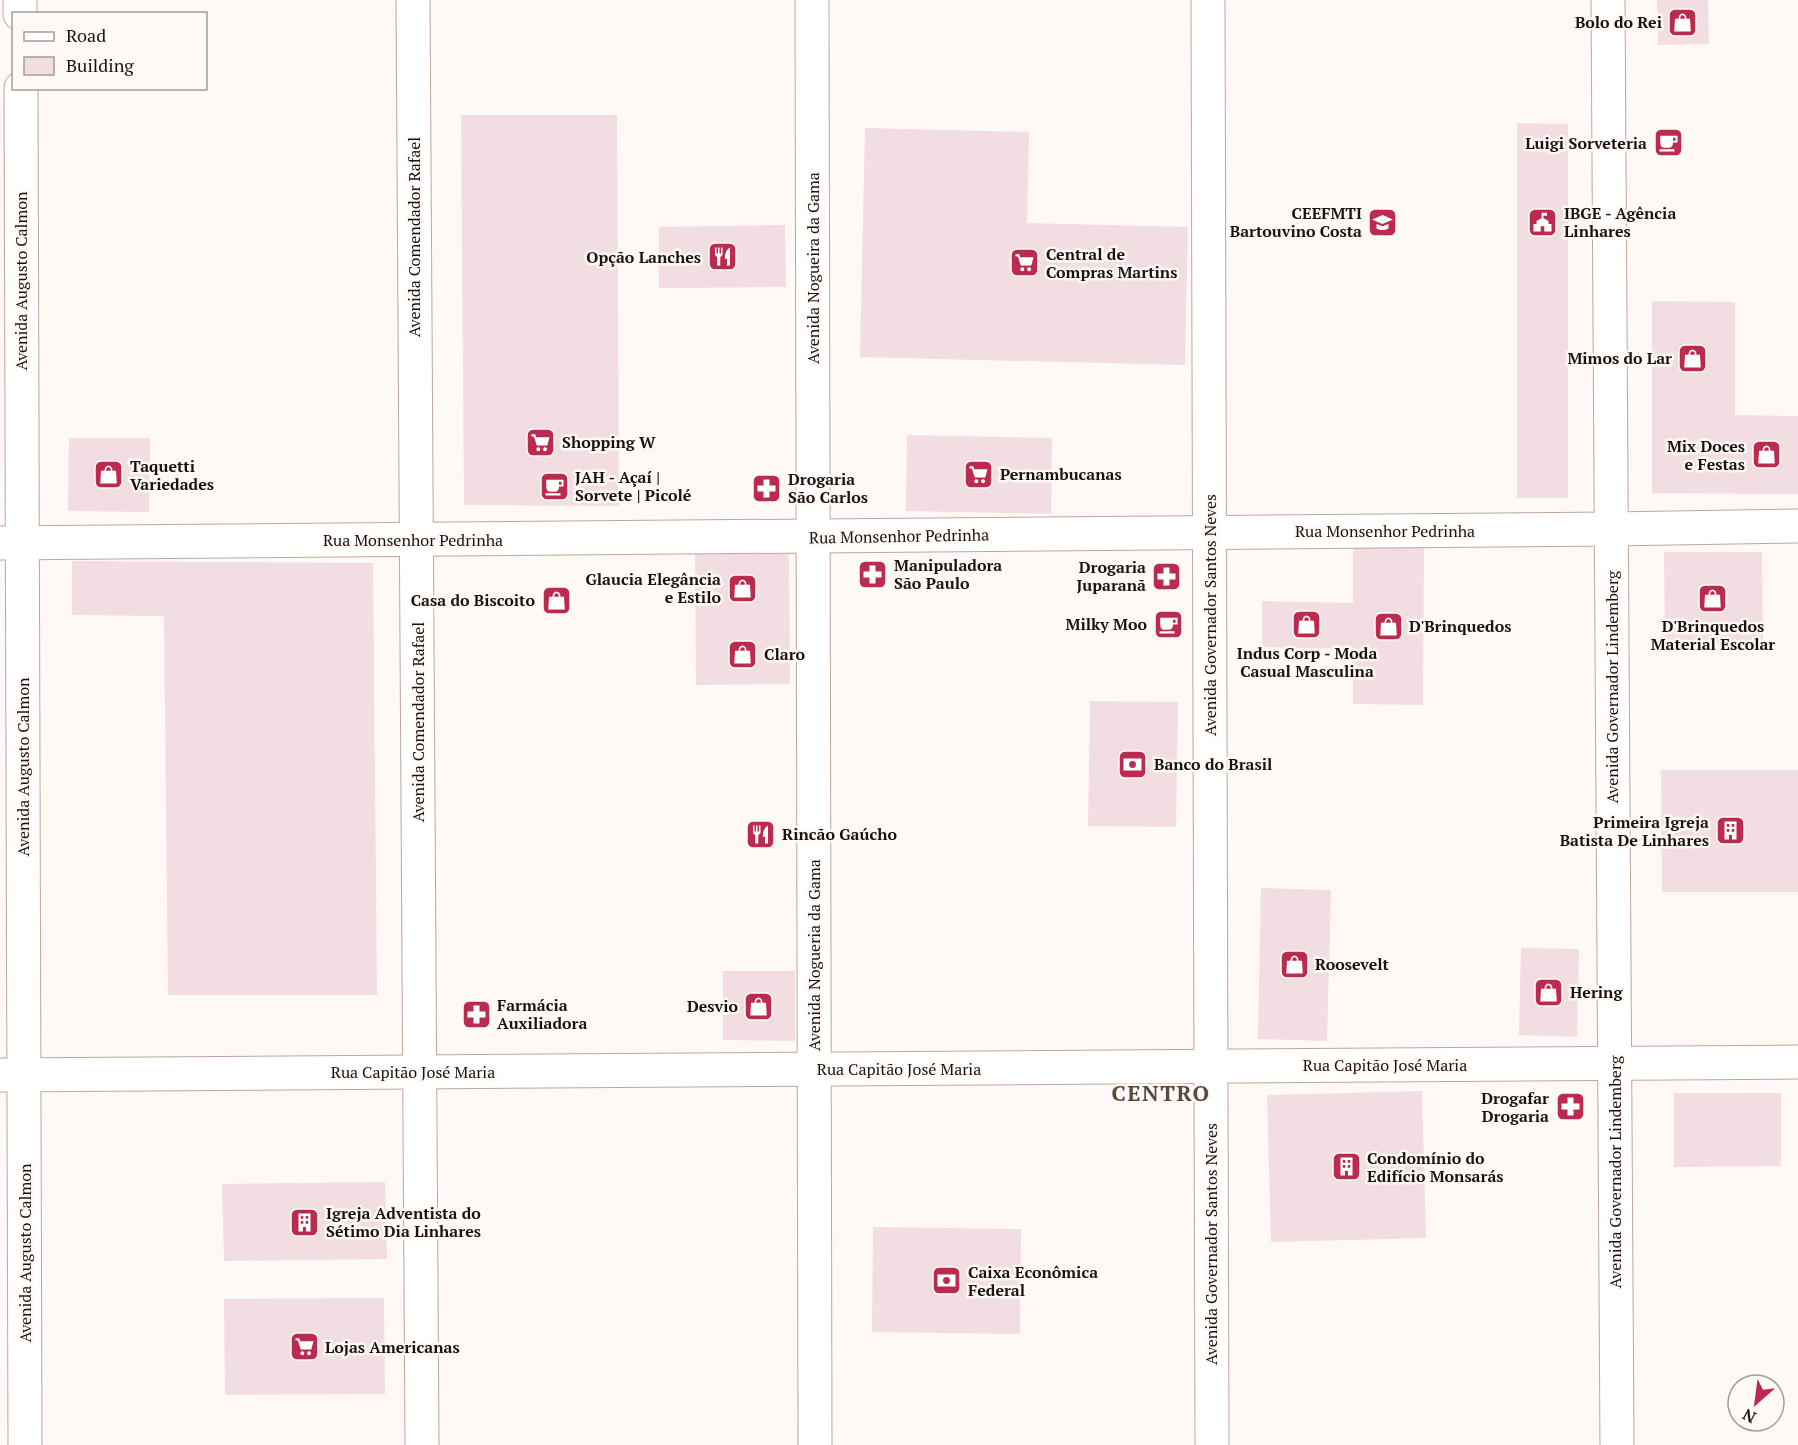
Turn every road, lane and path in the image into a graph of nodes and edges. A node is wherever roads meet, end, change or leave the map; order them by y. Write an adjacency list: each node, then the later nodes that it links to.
1 (413, 0): 10 (street, Avenida Comendador Rafael)
2 (812, 0): 9 (street, Avenida Nogueira da Gama)
3 (1208, 0): 8 (street, Avenida Governador Santos Neves)
4 (1608, 0): 7 (street, Avenida Governador Lindemberg)
5 (21, 90): 11 (street, Avenida Augusto Calmon)
6 (1798, 526): 7 (street, Rua Monsenhor Pedrinha)
7 (1611, 529): 8 (street, Rua Monsenhor Pedrinha); 13 (street, Avenida Governador Lindemberg)
8 (1209, 532): 9 (street, Rua Monsenhor Pedrinha); 14 (street, Avenida Governador Santos Neves)
9 (814, 536): 10 (street, Rua Monsenhor Pedrinha); 15 (street, Avenida Nogueria da Gama)
10 (417, 540): 11 (street, Rua Monsenhor Pedrinha); 16 (street, Avenida Comendador Rafael)
11 (11, 543): 17 (street, Avenida Augusto Calmon)
12 (1798, 1062): 13 (street, Rua Capitão José Maria)
13 (1614, 1064): 14 (street, Rua Capitão José Maria); 22 (street, Avenida Governador Lindemberg)
14 (1211, 1066): 15 (street, Rua Capitão José Maria); 21 (street, Avenida Governador Santos Neves)
15 (814, 1069): 16 (street, Rua Capitão José Maria); 20 (street, Avenida Nogueria da Gama)
16 (420, 1072): 17 (street, Rua Capitão José Maria); 19 (street, Avenida Comendador Rafael)
17 (12, 1075): 18 (street, Avenida Augusto Calmon)
18 (25, 1445)
19 (422, 1445)
20 (815, 1445)
21 (1212, 1445)
22 (1617, 1445)

